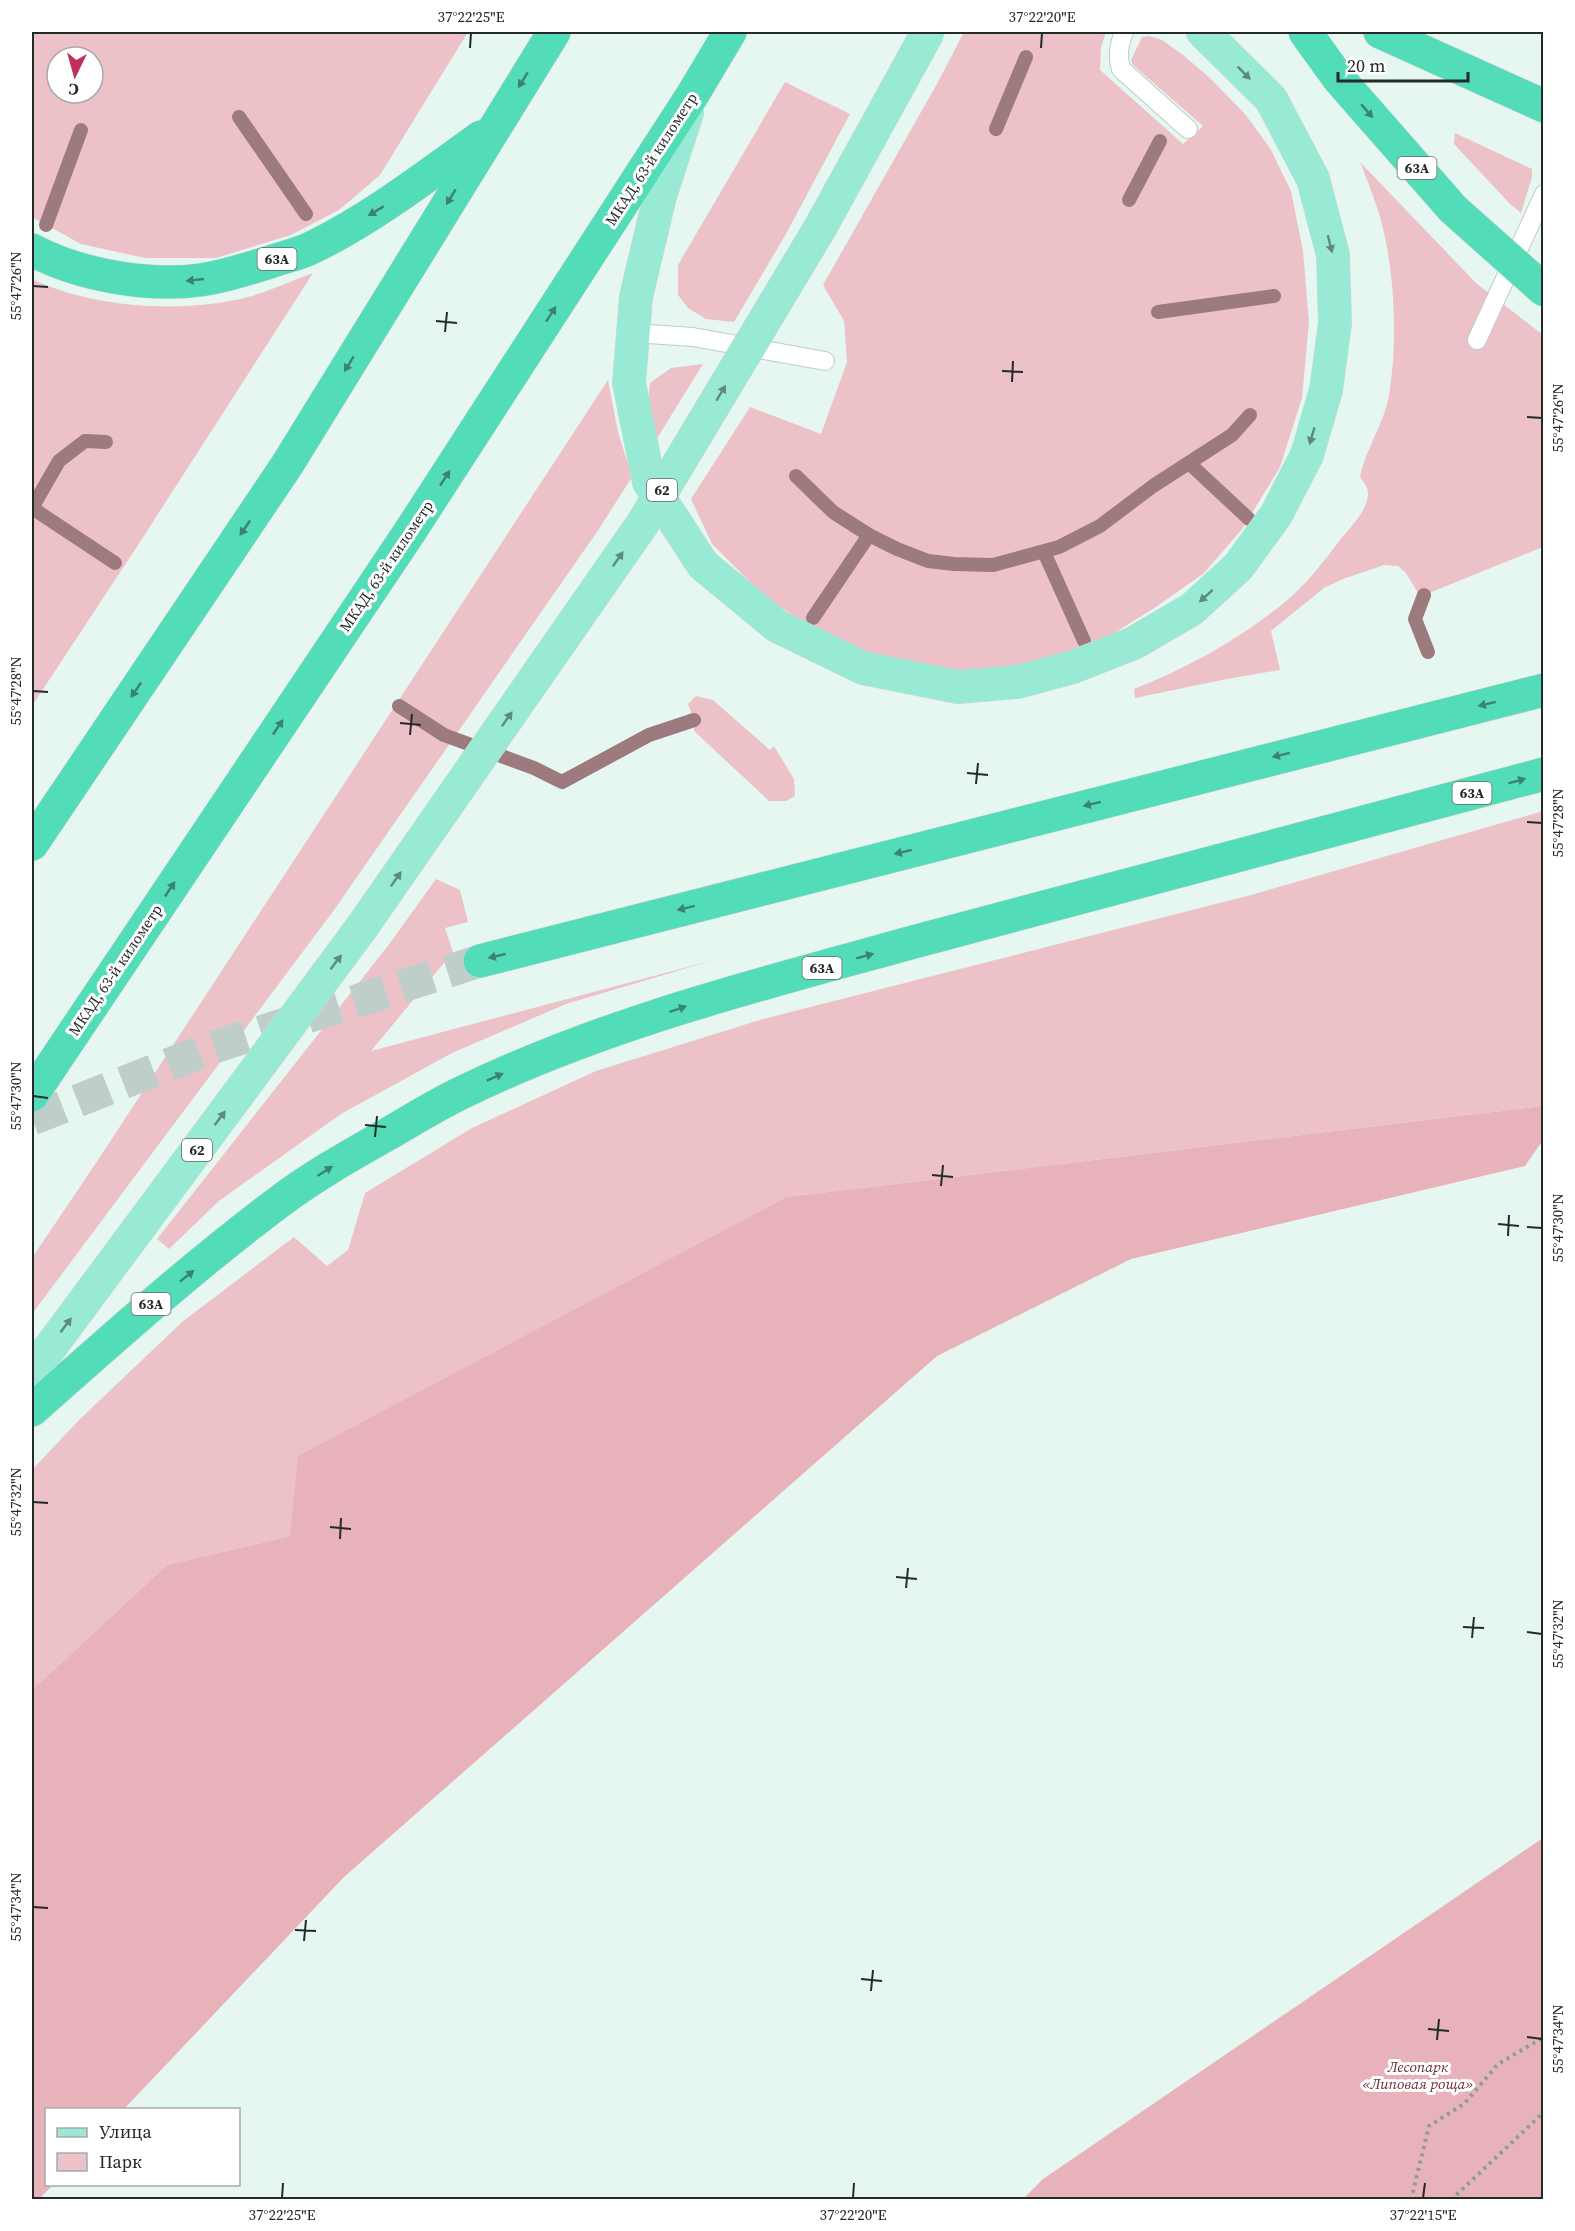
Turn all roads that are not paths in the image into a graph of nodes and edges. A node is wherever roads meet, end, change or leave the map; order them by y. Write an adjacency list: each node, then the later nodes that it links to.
1 (554, 32): 10 (highway, one-way to 10)
2 (928, 32): 23 (main road, 62, one-way to 2, bridge)
3 (1124, 32): 11 (lane)
4 (1203, 32): 15 (main road, one-way to 15)
5 (1305, 32): 14 (highway, 63A, one-way to 14, bridge)
6 (1380, 32): 9 (highway)
7 (726, 38): 8 (highway, МКАД, 63-й километр)
8 (693, 94): 15 (main road); 22 (highway, МКАД, 63-й километр, one-way to 8)
9 (1544, 106)
10 (493, 129): 13 (highway, 63A, one-way to 13); 20 (highway, one-way to 20)
11 (1188, 129)
12 (1544, 194): 16 (lane)
13 (32, 250)
14 (1544, 290)
15 (633, 333): 17 (lane)
16 (1477, 340)
17 (825, 361)
18 (1544, 690): 21 (highway, one-way to 21)
19 (1544, 774): 24 (highway, 63A, one-way to 19)
20 (32, 844)
21 (480, 961)
22 (32, 1095)
23 (32, 1372)
24 (32, 1410)

